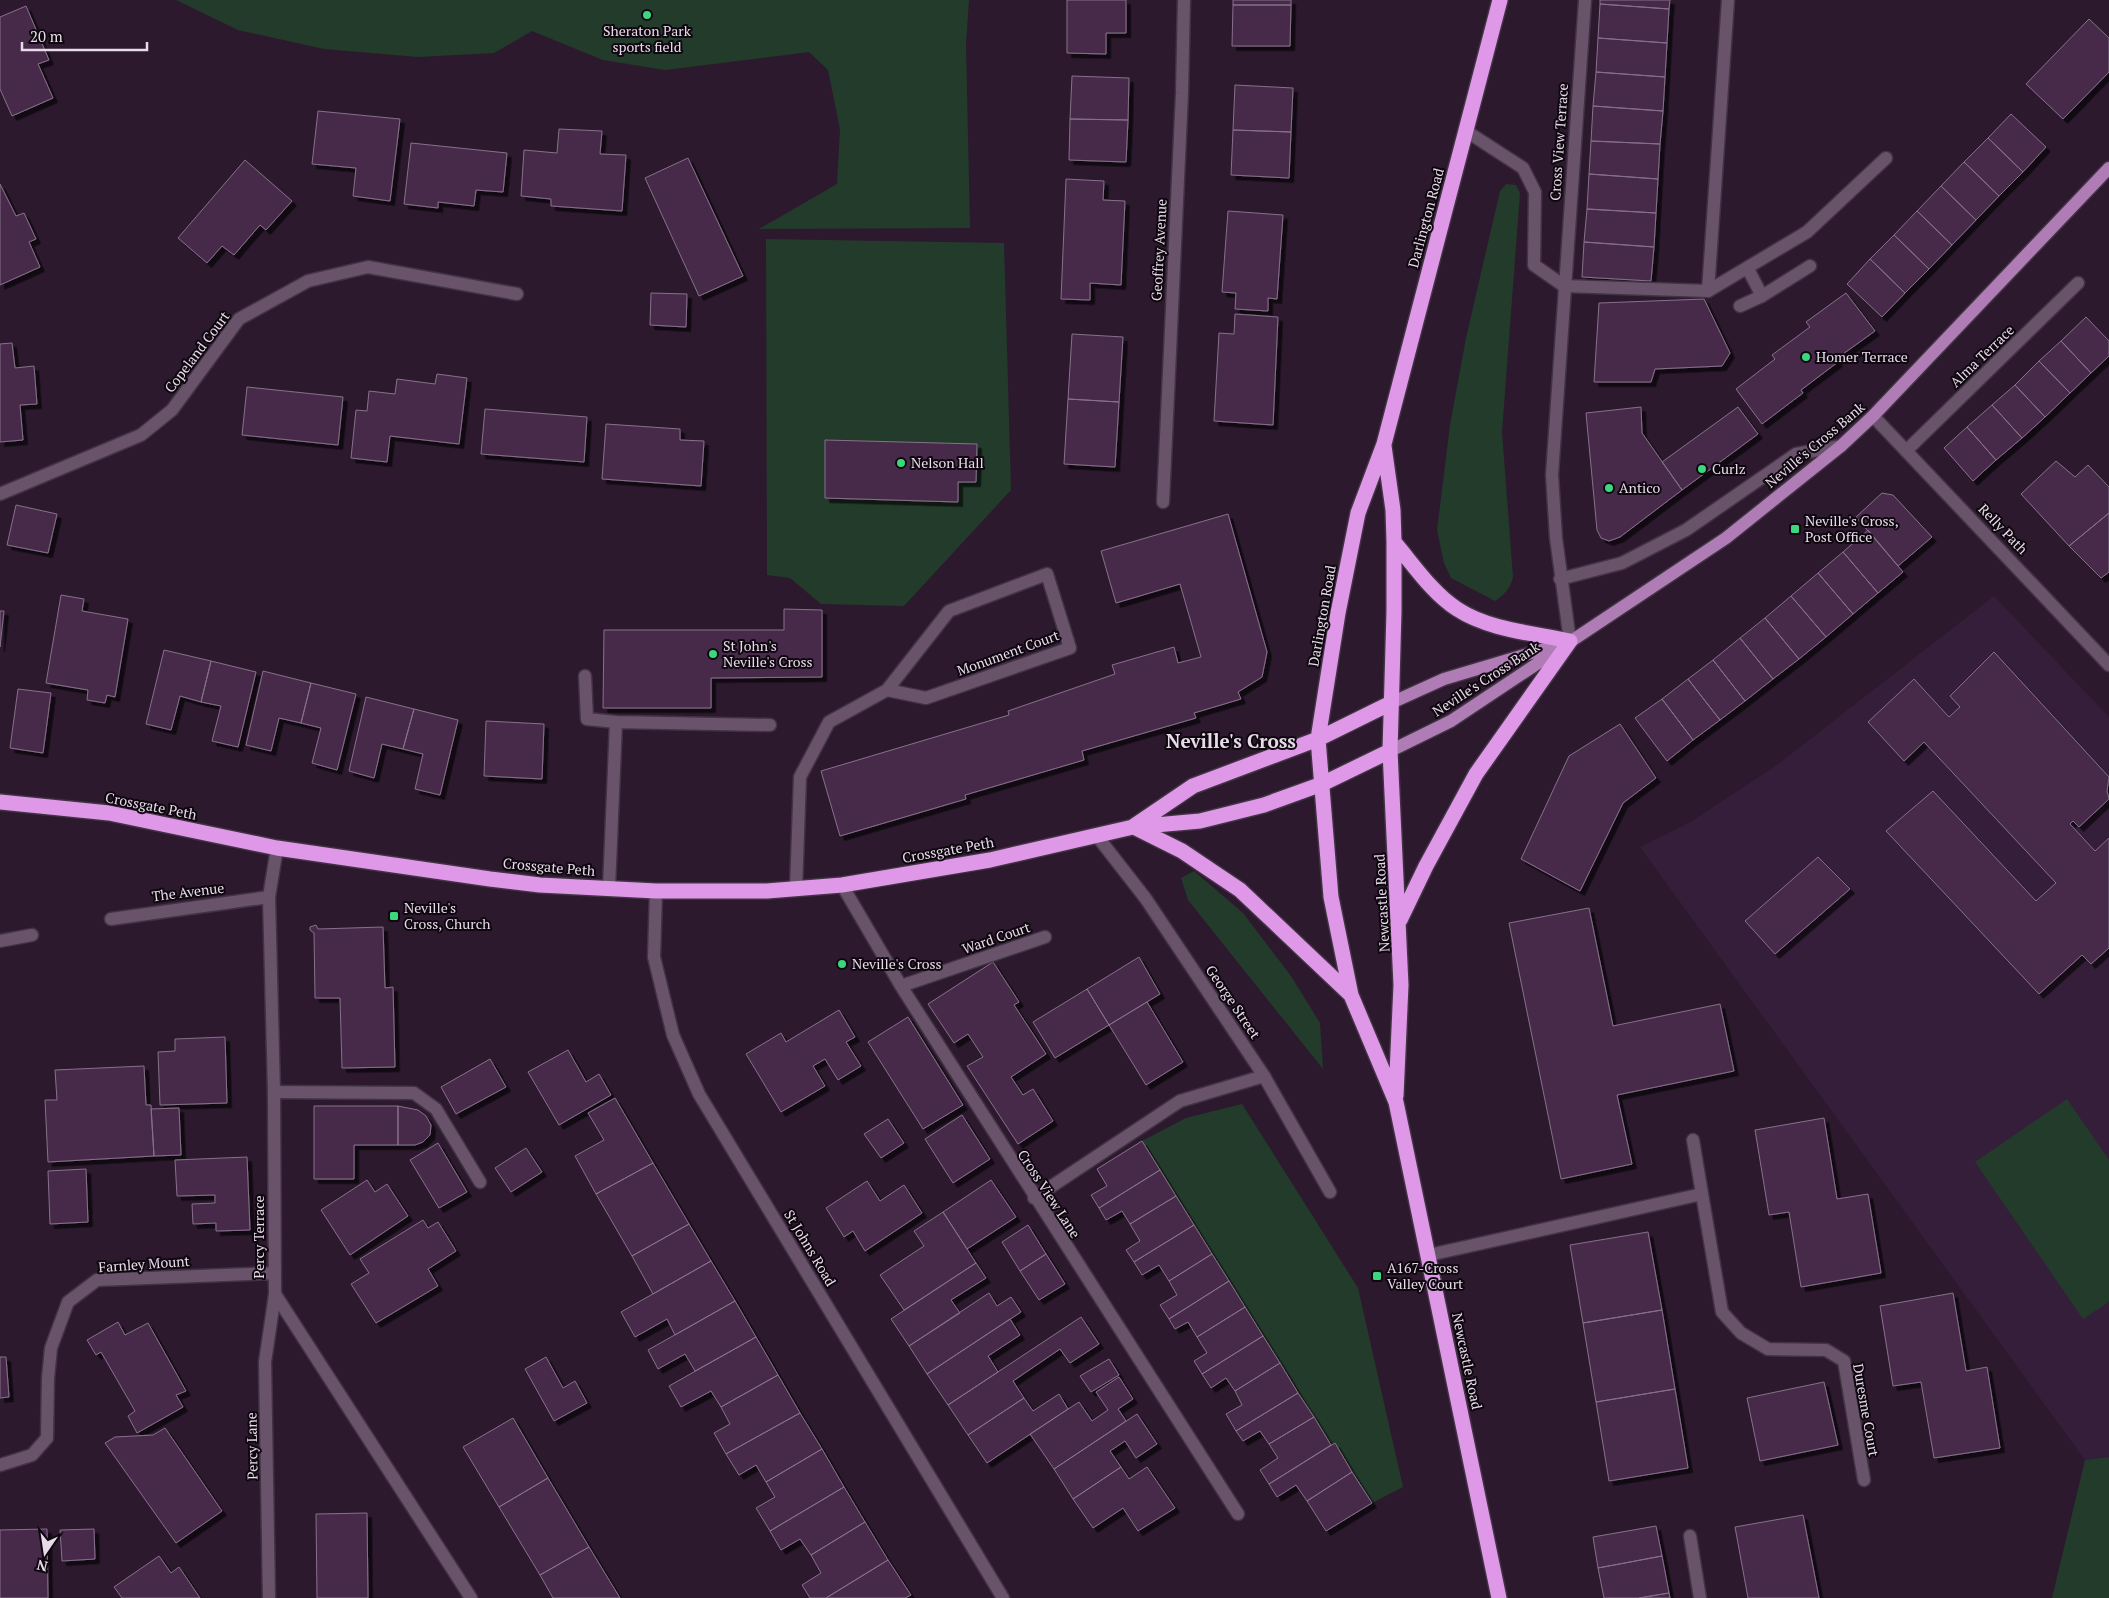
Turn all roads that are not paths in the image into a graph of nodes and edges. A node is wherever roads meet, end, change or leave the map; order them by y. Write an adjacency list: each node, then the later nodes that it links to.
1 (1184, 0): 21 (street, Geoffrey Avenue)
2 (1500, 0): 5 (highway, Darlington Road)
3 (1585, 0): 11 (street, Cross View Terrace)
4 (1728, 0): 12 (street)
5 (1466, 131): 11 (street); 17 (highway, Darlington Road)
6 (1886, 158): 9 (street)
7 (2109, 168): 16 (main road, Neville's Cross Bank)
8 (1810, 266): 14 (street)
9 (1748, 269): 12 (street); 14 (street)
10 (2078, 283): 19 (street, Alma Terrace)
11 (1564, 286): 12 (street); 23 (street)
12 (1708, 291)
13 (517, 294): 20 (street, Copeland Court)
14 (1762, 296): 15 (street)
15 (1740, 306)
16 (1873, 416): 18 (main road, Neville's Cross Bank); 19 (street, Relly Path)
17 (1384, 444): 22 (highway, Darlington Road); 31 (highway, Darlington Road)
18 (1841, 446): 23 (street); 24 (main road, Neville's Cross Bank)
19 (1907, 450): 25 (street, Relly Path)
20 (0, 494)
21 (1163, 502)
22 (1394, 542): 24 (highway); 28 (highway, Darlington Road)
23 (1560, 579): 24 (street)
24 (1570, 642): 28 (main road, Neville's Cross Bank); 32 (main road, Neville's Cross Bank); 44 (highway)
25 (2109, 665)
26 (585, 676): 29 (street)
27 (887, 690): 27 (street, Monument Court); 40 (street, Monument Court)
28 (1390, 702): 31 (highway); 32 (highway, Newcastle Road)
29 (616, 722): 30 (street); 39 (street)
30 (770, 725)
31 (1318, 738): 33 (highway, Newcastle Road); 35 (highway)
32 (1390, 752): 33 (highway); 44 (highway, Newcastle Road)
33 (1322, 784): 35 (highway); 49 (highway, Newcastle Road)
34 (0, 802): 37 (highway, Crossgate Peth)
35 (1133, 827): 36 (highway, Crossgate Peth); 49 (highway)
36 (1097, 836): 38 (highway, Crossgate Peth); 50 (street, George Street)
37 (277, 848): 39 (highway, Crossgate Peth); 42 (street, Percy Terrace)
38 (842, 885): 40 (highway, Crossgate Peth); 48 (street, Cross View Lane)
39 (609, 888): 41 (highway, Crossgate Peth)
40 (796, 889): 41 (highway, Crossgate Peth)
41 (656, 891): 67 (street, St Johns Road)
42 (269, 897): 43 (street, The Avenue); 51 (street, Percy Terrace)
43 (111, 919)
44 (1400, 921): 52 (highway, Newcastle Road)
45 (32, 935): 47 (street)
46 (1045, 937): 48 (street, Ward Court)
47 (0, 941)
48 (901, 986): 57 (street, Cross View Lane)
49 (1351, 995): 52 (highway, Newcastle Road)
50 (1264, 1076): 55 (street, George Street); 57 (street)
51 (274, 1092): 54 (street); 59 (street, Percy Terrace)
52 (1396, 1102): 58 (highway, Newcastle Road)
53 (1694, 1140): 56 (street, Duresme Court)
54 (480, 1182)
55 (1330, 1192)
56 (1702, 1194): 58 (street); 62 (street, Duresme Court)
57 (1034, 1198): 63 (street, Cross View Lane)
58 (1429, 1255): 68 (highway, Newcastle Road)
59 (275, 1273): 60 (street, Percy Terrace); 61 (street, Farnley Mount)
60 (275, 1294): 65 (street, Percy Lane); 66 (street, Percy Terrace)
61 (0, 1466)
62 (1864, 1480)
63 (1238, 1514)
64 (1690, 1536): 69 (street)
65 (269, 1598)
66 (471, 1598)
67 (1003, 1598)
68 (1499, 1598)
69 (1700, 1598)

